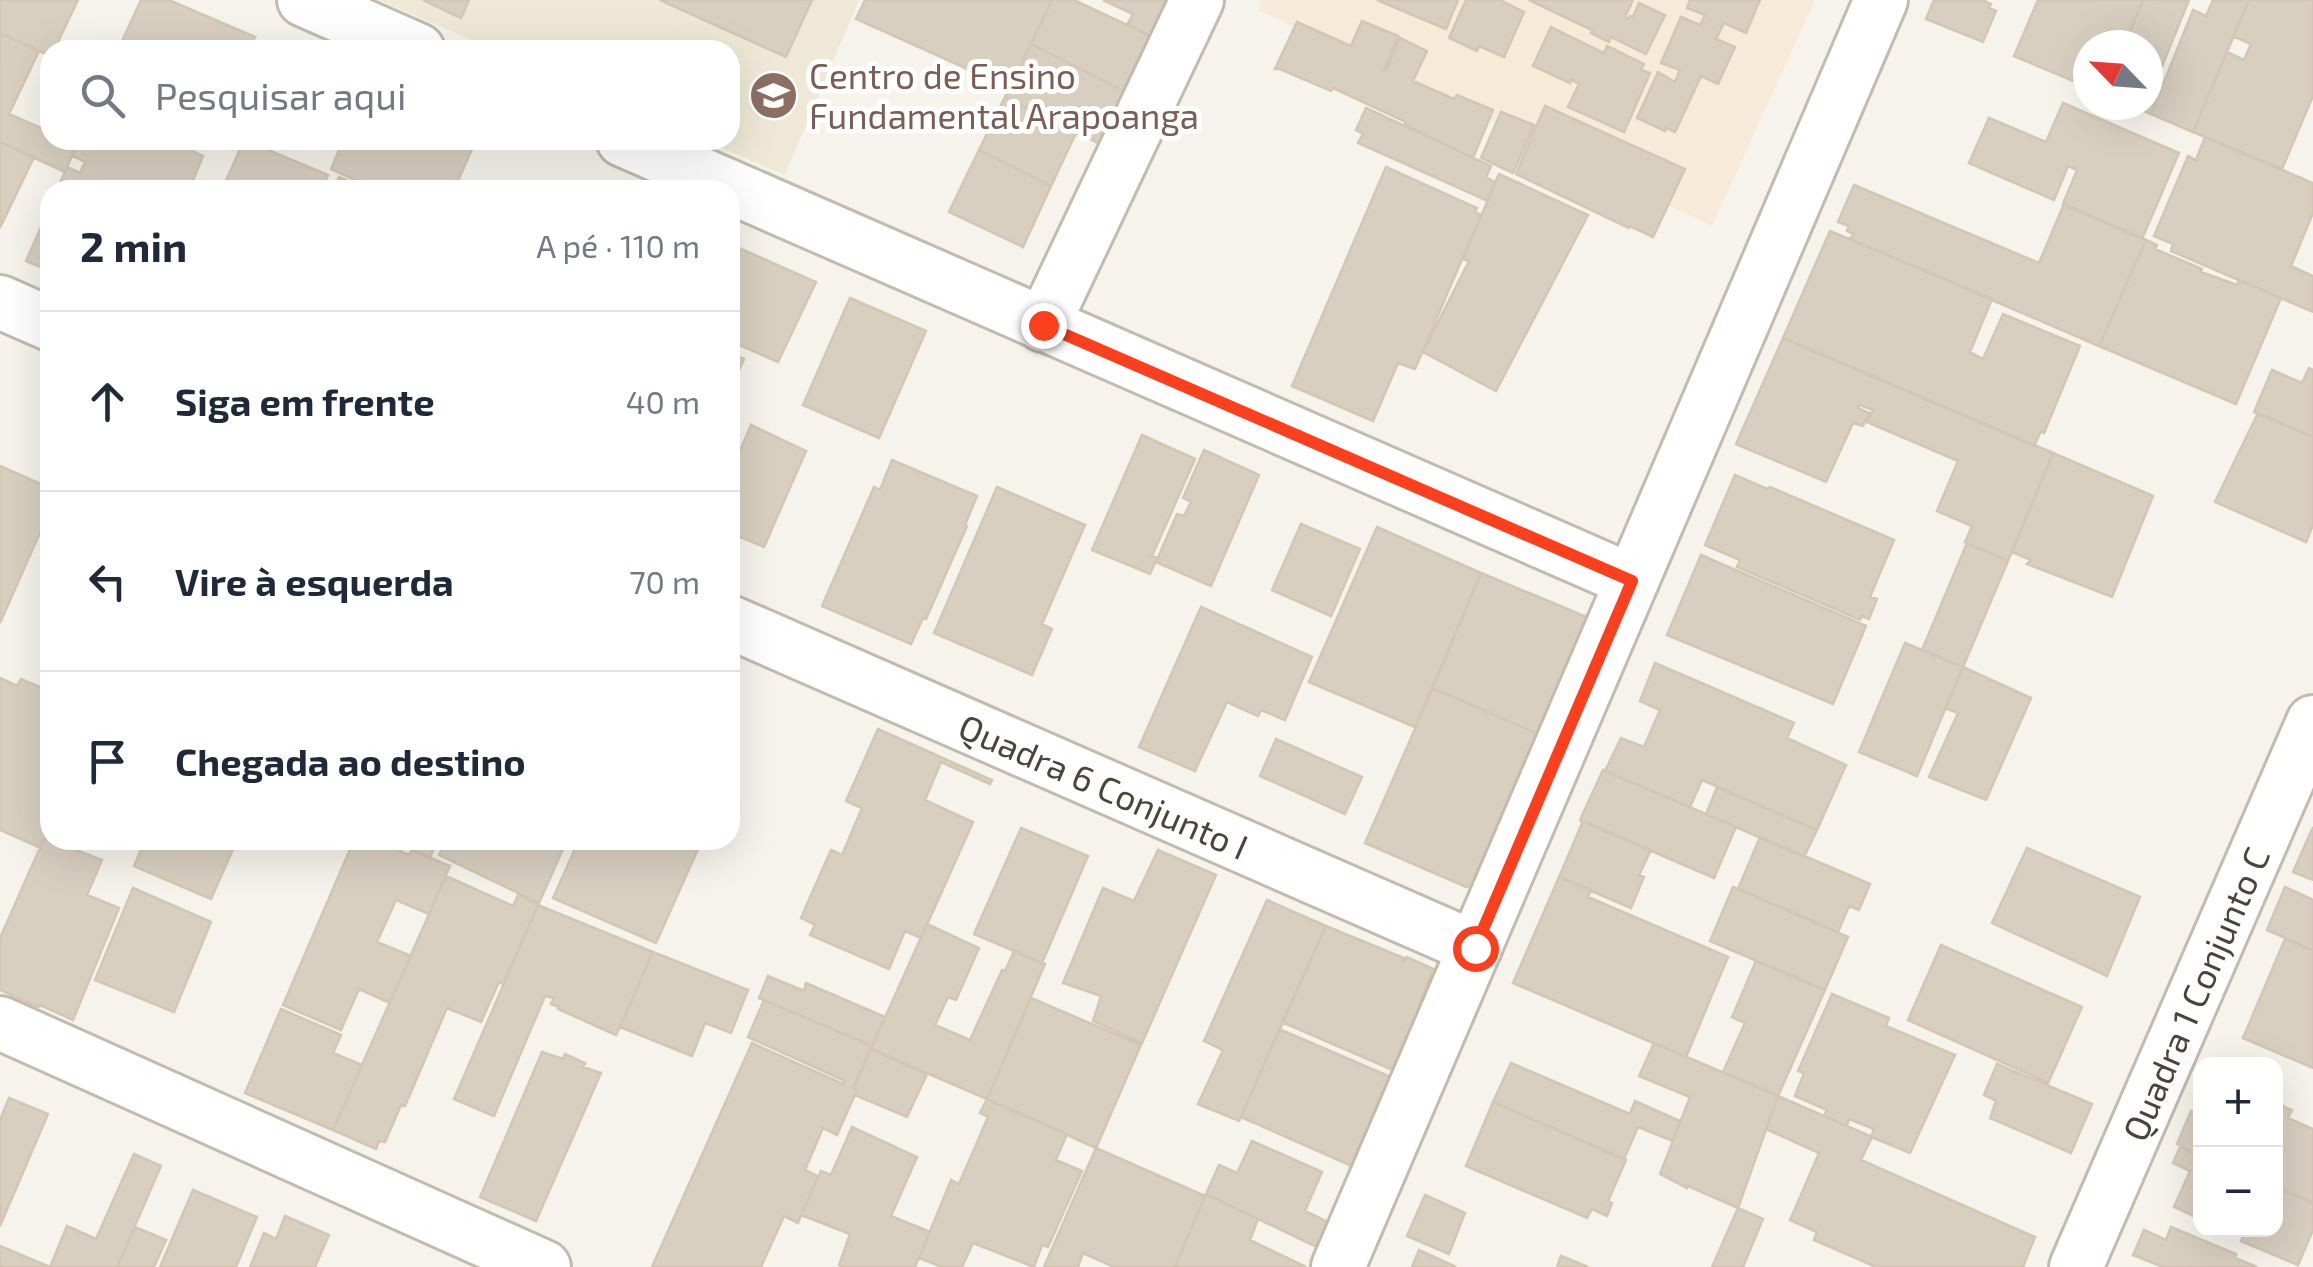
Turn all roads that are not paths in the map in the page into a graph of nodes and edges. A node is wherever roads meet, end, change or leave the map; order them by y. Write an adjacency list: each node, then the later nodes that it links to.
1 (304, 0): 4 (street)
2 (1197, 0): 10 (street)
3 (1880, 0): 11 (street)
4 (395, 40)
5 (646, 150): 6 (street)
6 (714, 180)
7 (740, 192): 10 (street)
8 (0, 302): 9 (street)
9 (40, 320)
10 (1043, 325): 11 (street)
11 (1632, 581): 14 (street)
12 (740, 626): 14 (street, Quadra 6 Conjunto I)
13 (2313, 722): 18 (street, Quadra 1 Conjunto C)
14 (1475, 948): 17 (street)
15 (0, 1023): 16 (street)
16 (544, 1267)
17 (1338, 1267)
18 (2076, 1267)

